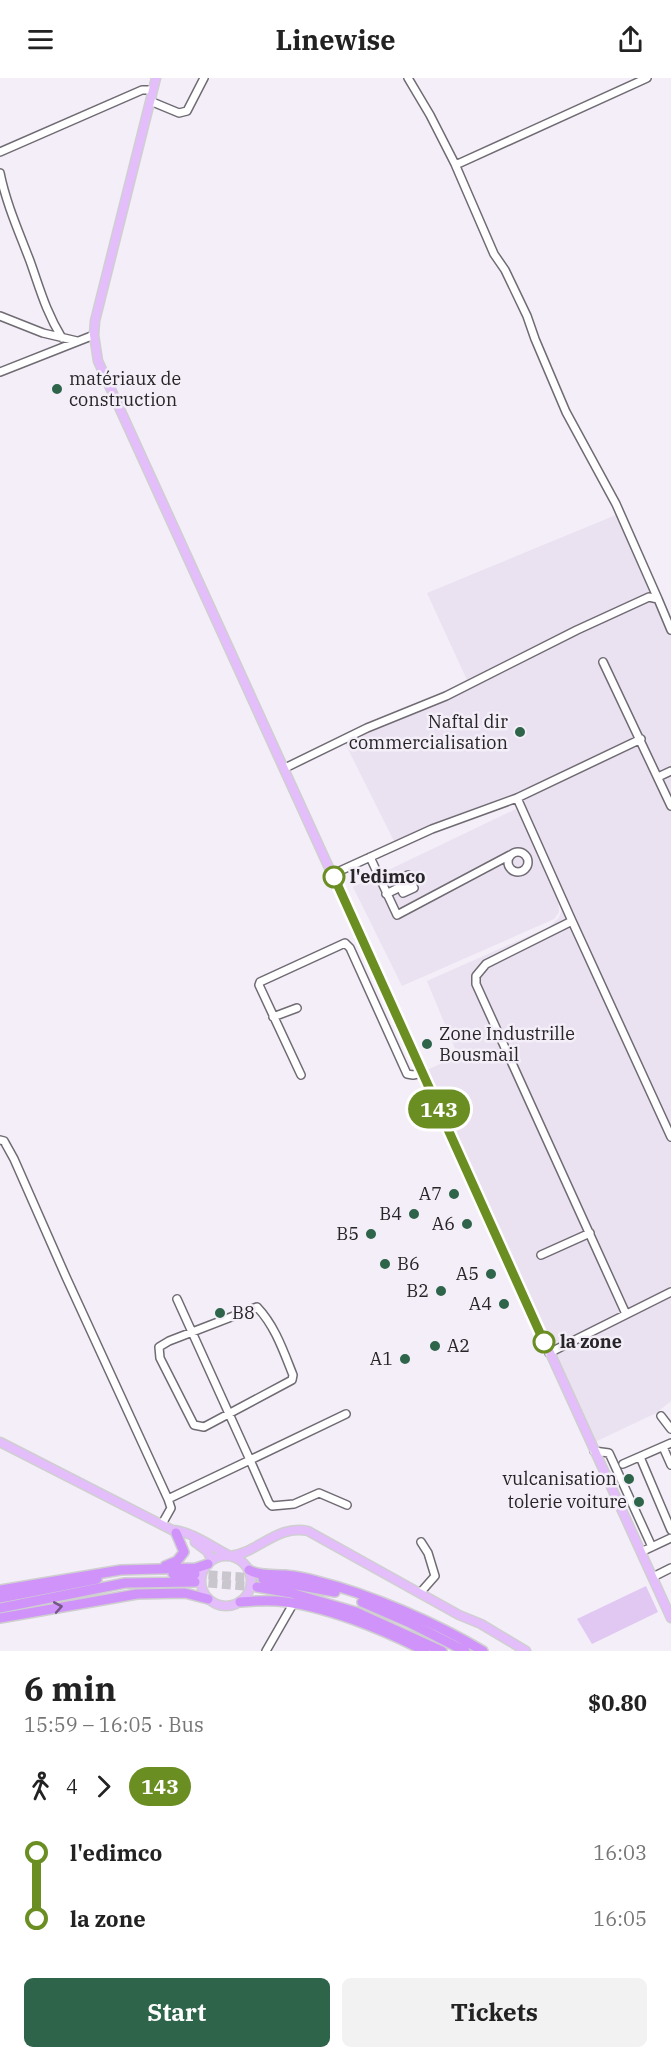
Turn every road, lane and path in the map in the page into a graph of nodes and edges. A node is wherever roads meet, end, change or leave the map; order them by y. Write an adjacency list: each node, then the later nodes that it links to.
1 (156, 78): 5 (main road)
2 (204, 78): 6 (street)
3 (408, 78): 8 (street)
4 (647, 78): 8 (street)
5 (153, 90): 6 (main road); 7 (street)
6 (150, 101): 11 (main road)
7 (0, 152)
8 (455, 164): 15 (street)
9 (0, 173): 12 (street)
10 (0, 316): 12 (street)
11 (94, 335): 13 (street); 19 (main road)
12 (62, 338): 13 (street)
13 (77, 341): 14 (street)
14 (0, 372)
15 (658, 599): 16 (street); 19 (street)
16 (671, 630)
17 (603, 662): 18 (street)
18 (641, 739): 21 (street); 22 (street)
19 (285, 768): 26 (main road)
20 (671, 771): 21 (street)
21 (658, 777): 23 (street)
22 (518, 798): 25 (street); 29 (street)
23 (671, 806)
24 (510, 855): 28 (street)
25 (370, 857): 26 (street); 28 (street)
26 (333, 874): 32 (main road)
27 (411, 882): 28 (street)
28 (386, 894)
29 (572, 921): 34 (street); 36 (street)
30 (297, 1008): 31 (street)
31 (273, 1017): 32 (street); 33 (street)
32 (423, 1072): 42 (main road)
33 (301, 1075)
34 (671, 1137)
35 (0, 1140): 58 (street)
36 (590, 1233): 37 (street); 40 (street)
37 (541, 1255)
38 (671, 1292): 40 (street)
39 (177, 1299): 41 (street)
40 (626, 1314): 42 (street)
41 (192, 1332): 44 (street); 44 (street); 44 (street)
42 (549, 1353): 50 (main road)
43 (346, 1414): 52 (street)
44 (230, 1415): 52 (street)
45 (661, 1416): 46 (street)
46 (671, 1430)
47 (0, 1442): 60 (main road)
48 (671, 1443): 49 (street)
49 (663, 1447): 51 (street); 53 (street)
50 (594, 1451): 54 (street); 55 (main road)
51 (640, 1457): 54 (street); 61 (street)
52 (250, 1460): 58 (street); 59 (street)
53 (671, 1465)
54 (620, 1466): 55 (street); 56 (street)
55 (605, 1475): 57 (main road)
56 (624, 1486): 57 (street); 66 (street)
57 (613, 1491): 67 (main road)
58 (168, 1499): 60 (street)
59 (347, 1505)
60 (162, 1524): 62 (main road)
61 (671, 1530)
62 (175, 1531): 68 (main road); 69 (main road); 70 (highway)
63 (277, 1534): 68 (main road); 72 (main road); 75 (main road)
64 (671, 1538): 66 (street)
65 (421, 1542): 75 (street)
66 (652, 1547): 67 (street)
67 (641, 1552): 73 (main road)
68 (230, 1556): 69 (main road); 72 (main road)
69 (210, 1562): 70 (highway); 77 (main road)
70 (156, 1568): 74 (highway)
71 (671, 1568): 73 (street)
72 (249, 1570): 78 (main road); 87 (highway)
73 (653, 1577): 82 (main road)
74 (0, 1590)
75 (420, 1593): 88 (main road)
76 (0, 1599): 80 (highway)
77 (208, 1599): 78 (main road); 81 (highway, one-way to 77)
78 (240, 1602): 79 (highway)
79 (293, 1604): 83 (street); 84 (highway)
80 (0, 1608)
81 (0, 1618)
82 (671, 1618)
83 (266, 1651)
84 (425, 1651)
85 (442, 1651): 86 (highway)
86 (465, 1651)
87 (483, 1651)
88 (526, 1651)

